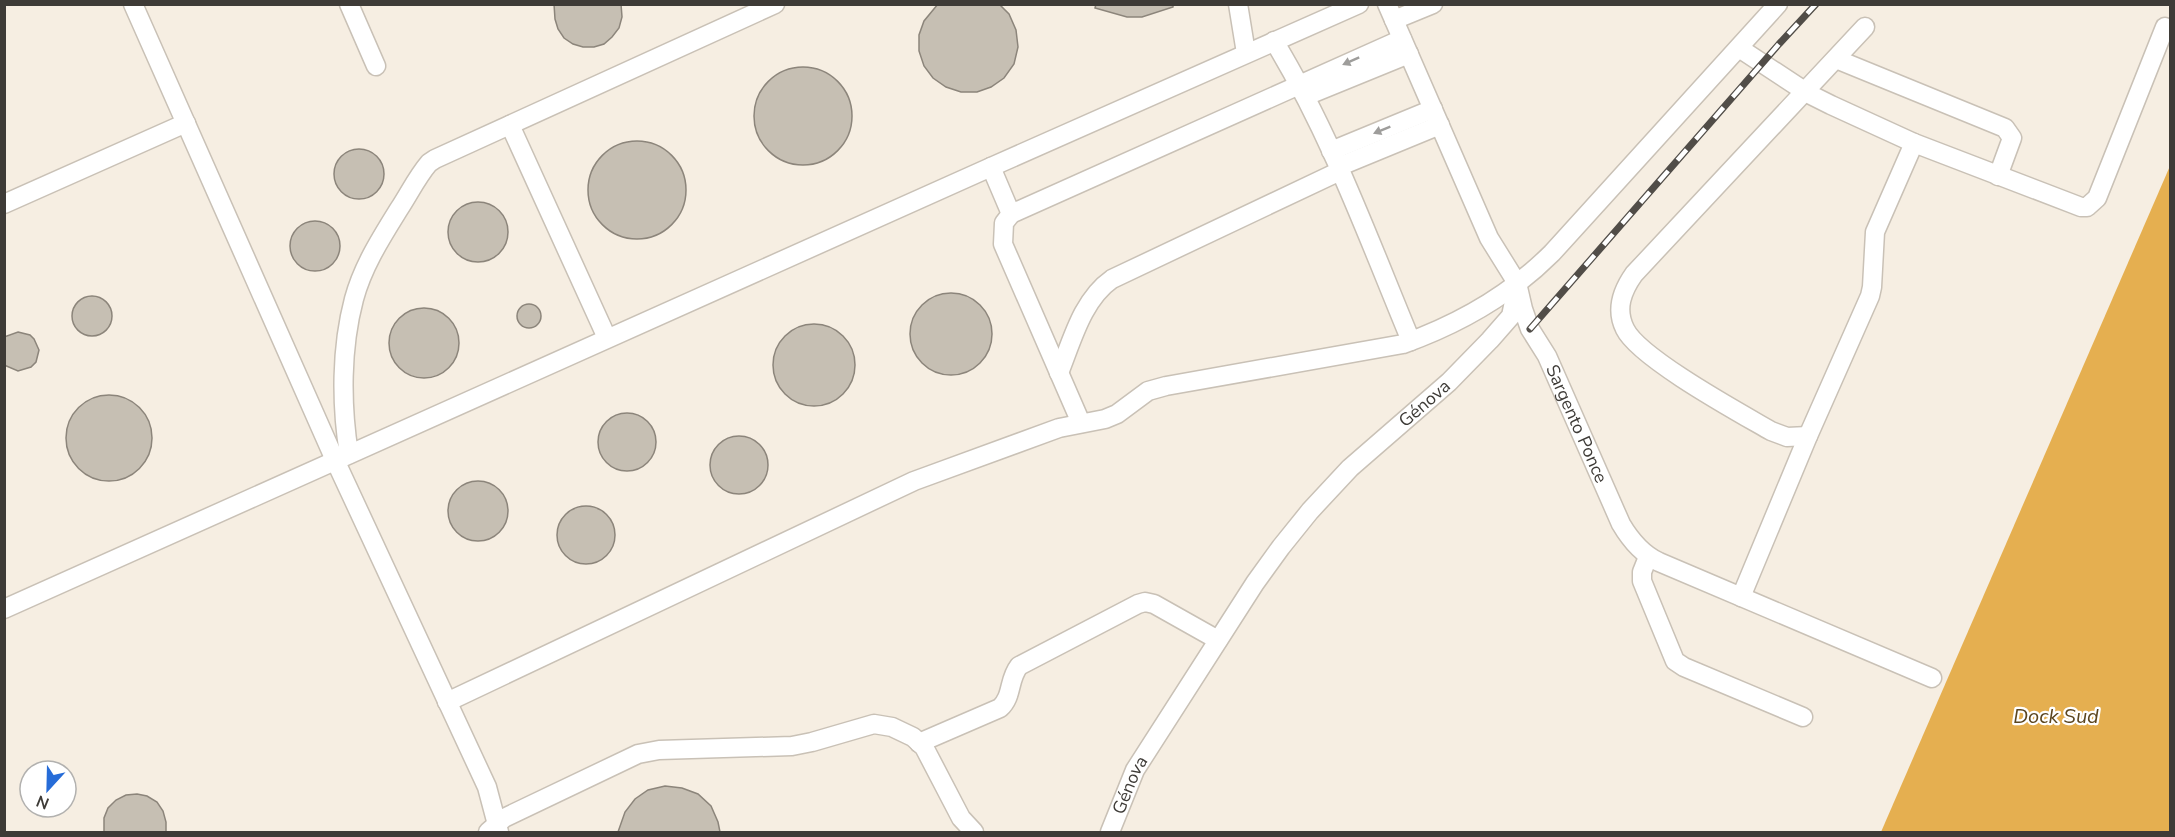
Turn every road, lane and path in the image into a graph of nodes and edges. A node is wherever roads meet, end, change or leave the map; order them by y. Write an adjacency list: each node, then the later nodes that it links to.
1 (153, 4): 8 (street)
2 (349, 4): 17 (street)
3 (775, 4): 22 (street)
4 (1238, 4): 15 (street)
5 (1359, 4): 12 (street)
6 (1433, 4): 9 (street)
7 (1778, 4): 14 (street)
8 (135, 8): 21 (street)
9 (1390, 12): 13 (street, Sargento Ponce)
10 (1865, 27): 16 (street)
11 (2165, 27): 26 (street)
12 (1274, 41): 15 (street); 18 (street)
13 (1405, 46): 18 (street); 20 (street, Sargento Ponce)
14 (1739, 48): 19 (street); 29 (street)
15 (1246, 53): 25 (street)
16 (1836, 59): 19 (street); 26 (street)
17 (376, 66)
18 (1303, 90): 24 (street); 28 (street)
19 (1805, 92): 23 (street); 34 (street)
20 (1437, 117): 24 (street); 29 (street, Sargento Ponce)
21 (186, 123): 27 (street); 36 (street)
22 (510, 125): 30 (street); 36 (street)
23 (1914, 143): 26 (street); 35 (street)
24 (1336, 163): 31 (street); 32 (street)
25 (991, 167): 28 (street); 30 (street)
26 (1998, 176)
27 (4, 204)
28 (1011, 214): 32 (street)
29 (1517, 283): 31 (street); 38 (street, Sargento Ponce); 41 (street, Génova)
30 (607, 338): 36 (street)
31 (1411, 341): 33 (street)
32 (1059, 373): 33 (street)
33 (1081, 423): 43 (street)
34 (1771, 431): 35 (street); 37 (street)
35 (1808, 436): 37 (street)
36 (342, 457): 40 (street); 43 (street)
37 (1793, 473): 39 (street)
38 (1648, 557): 39 (street, Sargento Ponce); 44 (street)
39 (1741, 597): 42 (street, Sargento Ponce)
40 (4, 609)
41 (1218, 640): 45 (street); 48 (street, Génova)
42 (1932, 678)
43 (447, 702): 46 (street)
44 (1803, 717)
45 (919, 743): 46 (street); 47 (street)
46 (494, 830)
47 (974, 832)
48 (1110, 832)

